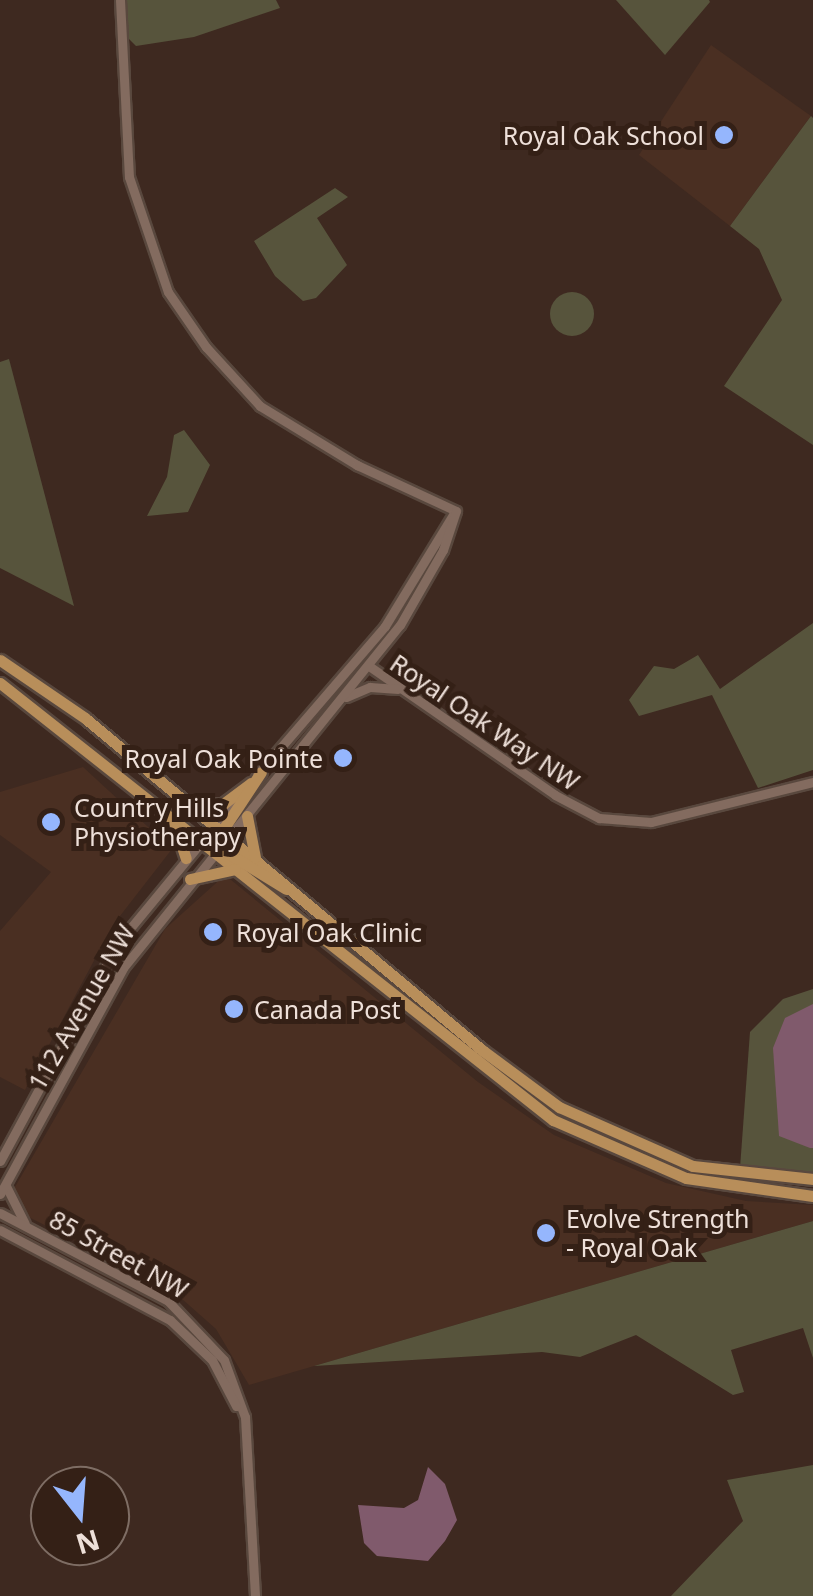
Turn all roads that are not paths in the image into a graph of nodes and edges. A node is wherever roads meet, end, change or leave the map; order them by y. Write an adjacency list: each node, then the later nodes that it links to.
1 (120, 0): 2 (street)
2 (456, 511): 4 (street); 8 (street)
3 (0, 660): 11 (main road)
4 (368, 666): 6 (street, Royal Oak Way NW); 7 (street)
5 (0, 683): 13 (main road)
6 (404, 690): 7 (street); 10 (street, Royal Oak Way NW)
7 (343, 698): 12 (street)
8 (260, 772): 9 (street); 14 (main road)
9 (251, 782): 11 (main road); 14 (street)
10 (813, 782)
11 (189, 804): 14 (main road)
12 (246, 816): 14 (street); 17 (main road)
13 (173, 818): 15 (main road); 16 (main road)
14 (219, 839): 15 (main road); 17 (main road); 18 (main road); 19 (street, 112 Avenue NW); 20 (main road)
15 (200, 840): 16 (street, 112 Avenue NW)
16 (186, 858): 21 (street, 112 Avenue NW)
17 (255, 858): 20 (main road)
18 (235, 869): 19 (main road); 24 (main road)
19 (190, 879): 23 (street, 112 Avenue NW)
20 (290, 890): 22 (main road)
21 (0, 1161)
22 (813, 1179)
23 (3, 1189): 26 (street)
24 (813, 1196)
25 (0, 1214): 26 (street, 85 Street NW)
26 (26, 1226): 28 (street, 85 Street NW)
27 (3, 1234): 28 (street, 85 Street NW)
28 (246, 1452): 29 (street, 85 Street NW)
29 (255, 1596)

